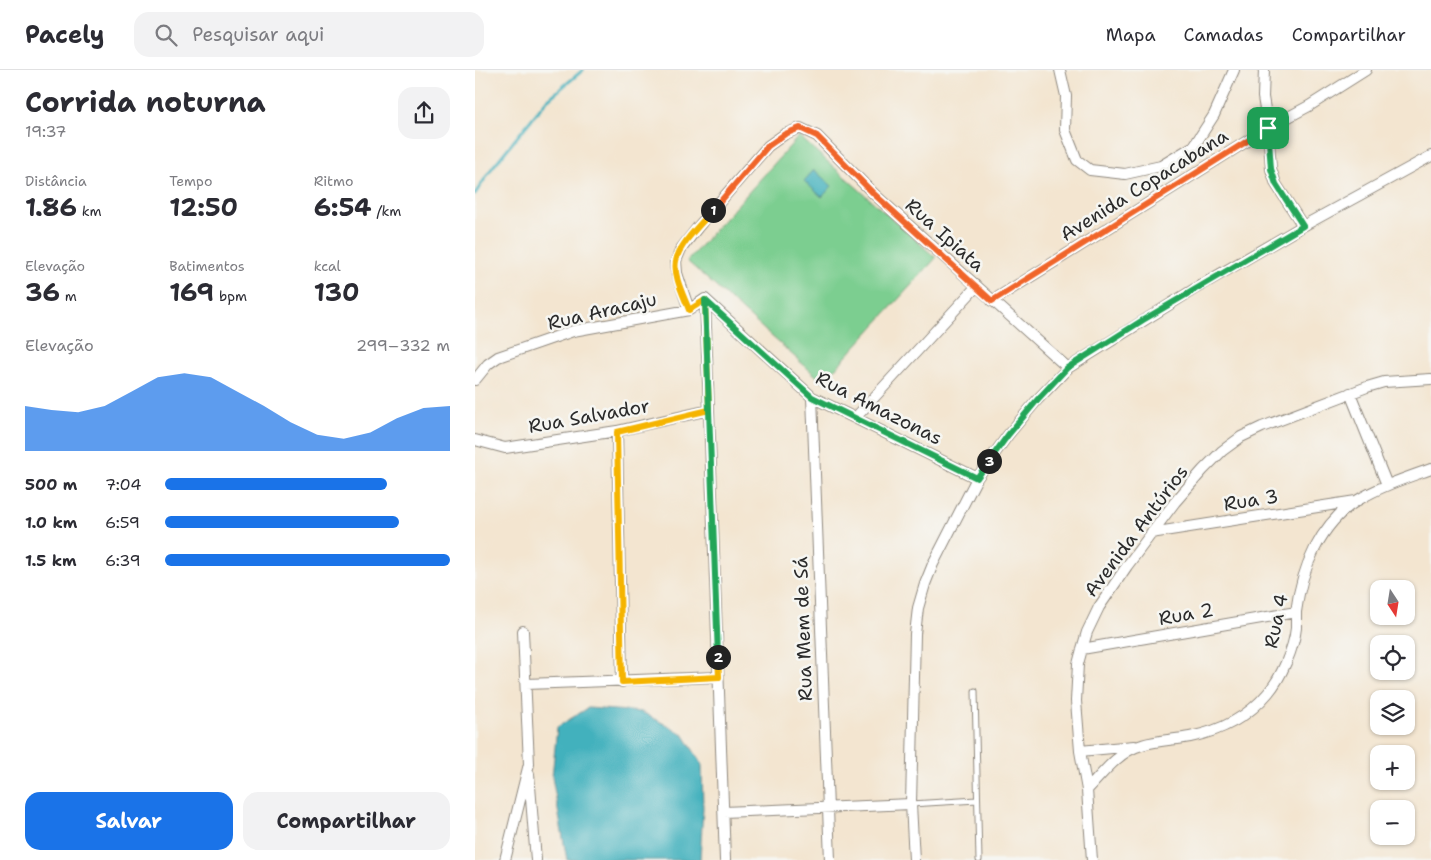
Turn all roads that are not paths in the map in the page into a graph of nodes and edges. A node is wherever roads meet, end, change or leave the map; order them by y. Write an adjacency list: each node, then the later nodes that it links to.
1 (1060, 70): 2 (street)
2 (1233, 70)
3 (1263, 70): 6 (street)
4 (1364, 71): 6 (street, Avenida Copacabana)
5 (800, 128): 9 (street, Rua Ipiata); 12 (street, Rua Aracaju)
6 (1268, 128): 8 (street); 11 (street, Avenida Copacabana)
7 (1431, 156): 8 (street)
8 (1303, 226): 13 (street)
9 (976, 287): 11 (street, Rua Ipiata); 19 (street)
10 (705, 300): 12 (street, Rua Aracaju); 17 (street, Rua Amazonas); 18 (street)
11 (992, 301): 13 (street, Rua Ipiata)
12 (689, 310): 15 (street, Rua Aracaju)
13 (1067, 368): 23 (street)
14 (1431, 379): 16 (street, Avenida Antúrios)
15 (475, 380)
16 (1350, 393): 24 (street); 27 (street, Avenida Antúrios)
17 (812, 397): 19 (street, Rua Amazonas); 41 (street, Rua Mem de Sá)
18 (709, 410): 20 (street, Rua Salvador); 31 (street)
19 (855, 417): 23 (street, Rua Amazonas)
20 (617, 432): 21 (street, Rua Salvador); 32 (street)
21 (475, 440)
22 (1431, 469): 24 (street, Rua 3)
23 (977, 478): 40 (street)
24 (1387, 485): 25 (street, Rua 3)
25 (1357, 501): 26 (street, Rua 3); 27 (street, Rua 3)
26 (1342, 511): 28 (street, Rua 4)
27 (1151, 533): 30 (street, Avenida Antúrios)
28 (1296, 612): 30 (street, Rua 2); 35 (street, Rua 4)
29 (523, 631): 33 (street)
30 (1081, 649): 36 (street, Avenida Antúrios)
31 (719, 677): 32 (street); 42 (street)
32 (622, 682): 33 (street)
33 (526, 684): 37 (street)
34 (975, 691): 39 (lane)
35 (1140, 745): 36 (street, Rua 4); 38 (street, Rua 4)
36 (1080, 751): 38 (street, Avenida Antúrios)
37 (529, 764): 43 (street); 44 (street)
38 (1087, 790): 49 (street, Avenida Antúrios)
39 (977, 800): 40 (lane); 48 (lane)
40 (911, 804): 41 (street); 47 (street)
41 (828, 808): 42 (street); 46 (street, Rua Mem de Sá)
42 (724, 812): 45 (street)
43 (505, 860)
44 (536, 860)
45 (725, 860)
46 (830, 860)
47 (913, 860)
48 (979, 860)
49 (1091, 860)

